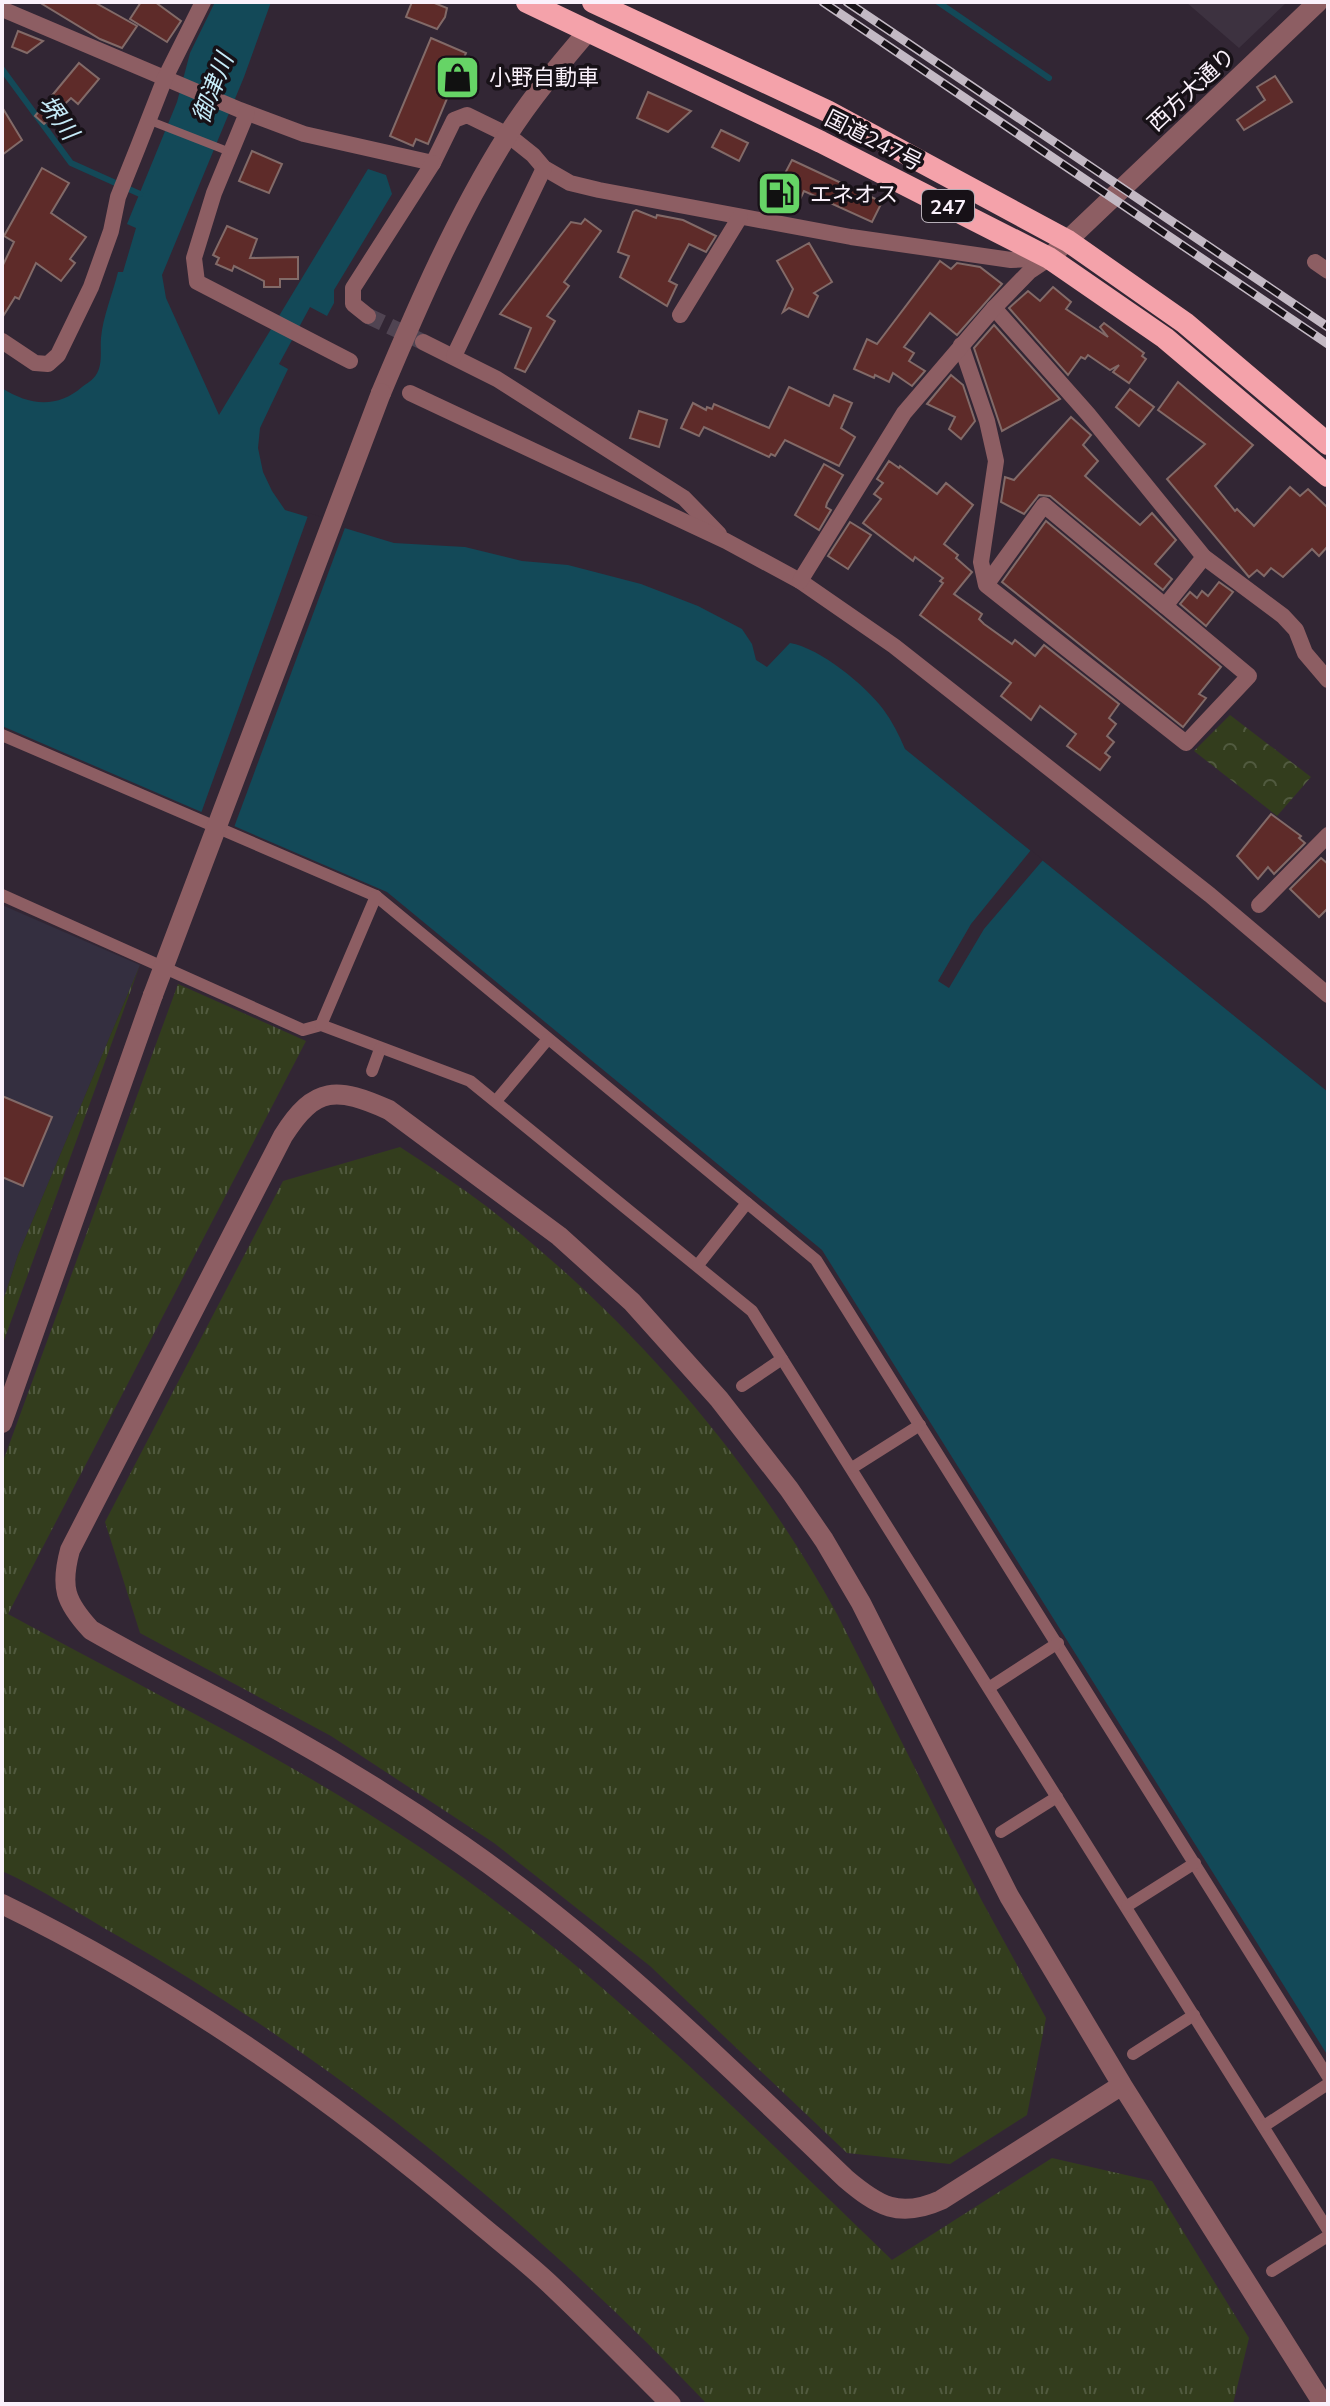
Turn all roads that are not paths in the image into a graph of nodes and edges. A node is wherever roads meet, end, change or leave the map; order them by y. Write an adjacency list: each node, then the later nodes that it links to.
1 (203, 2): 7 (street)
2 (527, 2): 6 (highway, 国道247号 / 247)
3 (593, 2): 15 (highway, 国道247号 / 247)
4 (1318, 2): 15 (street, 西方大通り)
5 (2, 9): 7 (street)
6 (589, 30): 10 (street); 16 (highway, 国道247号 / 247)
7 (171, 81): 8 (street); 9 (street)
8 (243, 112): 11 (street); 12 (street)
9 (153, 122): 11 (lane); 20 (street)
10 (508, 135): 12 (street); 13 (street); 49 (street, bridge)
11 (227, 150): 24 (street)
12 (433, 163): 19 (street)
13 (544, 168): 14 (street); 23 (street)
14 (740, 217): 16 (street); 18 (street)
15 (1068, 241): 16 (street, 西方大通り); 26 (highway, 国道247号 / 247)
16 (1049, 258): 17 (street); 27 (highway, 国道247号 / 247)
17 (994, 308): 22 (street); 29 (street)
18 (680, 315)
19 (368, 316)
20 (2, 341)
21 (423, 342): 23 (street)
22 (961, 345): 30 (street); 31 (street)
23 (454, 356): 28 (street)
24 (350, 361)
25 (410, 393): 28 (street)
26 (1328, 444)
27 (1328, 476)
28 (726, 541): 30 (street)
29 (1204, 557): 32 (street); 33 (street)
30 (800, 581): 39 (street)
31 (986, 585): 32 (street); 32 (street)
32 (1165, 606)
33 (1328, 680)
34 (2, 735): 37 (street)
35 (1328, 835): 38 (street)
36 (2, 895): 40 (street)
37 (376, 896): 40 (street); 41 (street)
38 (1259, 905)
39 (1328, 995)
40 (321, 1025): 42 (street)
41 (548, 1039): 44 (street); 45 (street)
42 (380, 1049): 43 (street); 44 (street)
43 (372, 1071)
44 (496, 1101): 46 (street)
45 (747, 1203): 46 (street); 50 (street)
46 (698, 1265): 47 (street)
47 (782, 1359): 48 (street); 51 (street)
48 (742, 1386)
49 (2, 1423)
50 (920, 1425): 51 (street); 52 (street)
51 (852, 1468): 53 (street)
52 (1058, 1643): 53 (street); 56 (street)
53 (990, 1687): 54 (street)
54 (1057, 1797): 55 (street); 58 (street)
55 (1001, 1832)
56 (1195, 1863): 58 (street); 61 (street)
57 (2, 1904): 68 (street)
58 (1127, 1906): 59 (street)
59 (1194, 2015): 60 (street); 64 (street)
60 (1133, 2054)
61 (1328, 2077)
62 (1328, 2084): 64 (street)
63 (1122, 2085): 63 (street); 67 (street)
64 (1264, 2126): 65 (street)
65 (1328, 2233): 66 (street)
66 (1272, 2271)
67 (1321, 2403)
68 (671, 2404)

